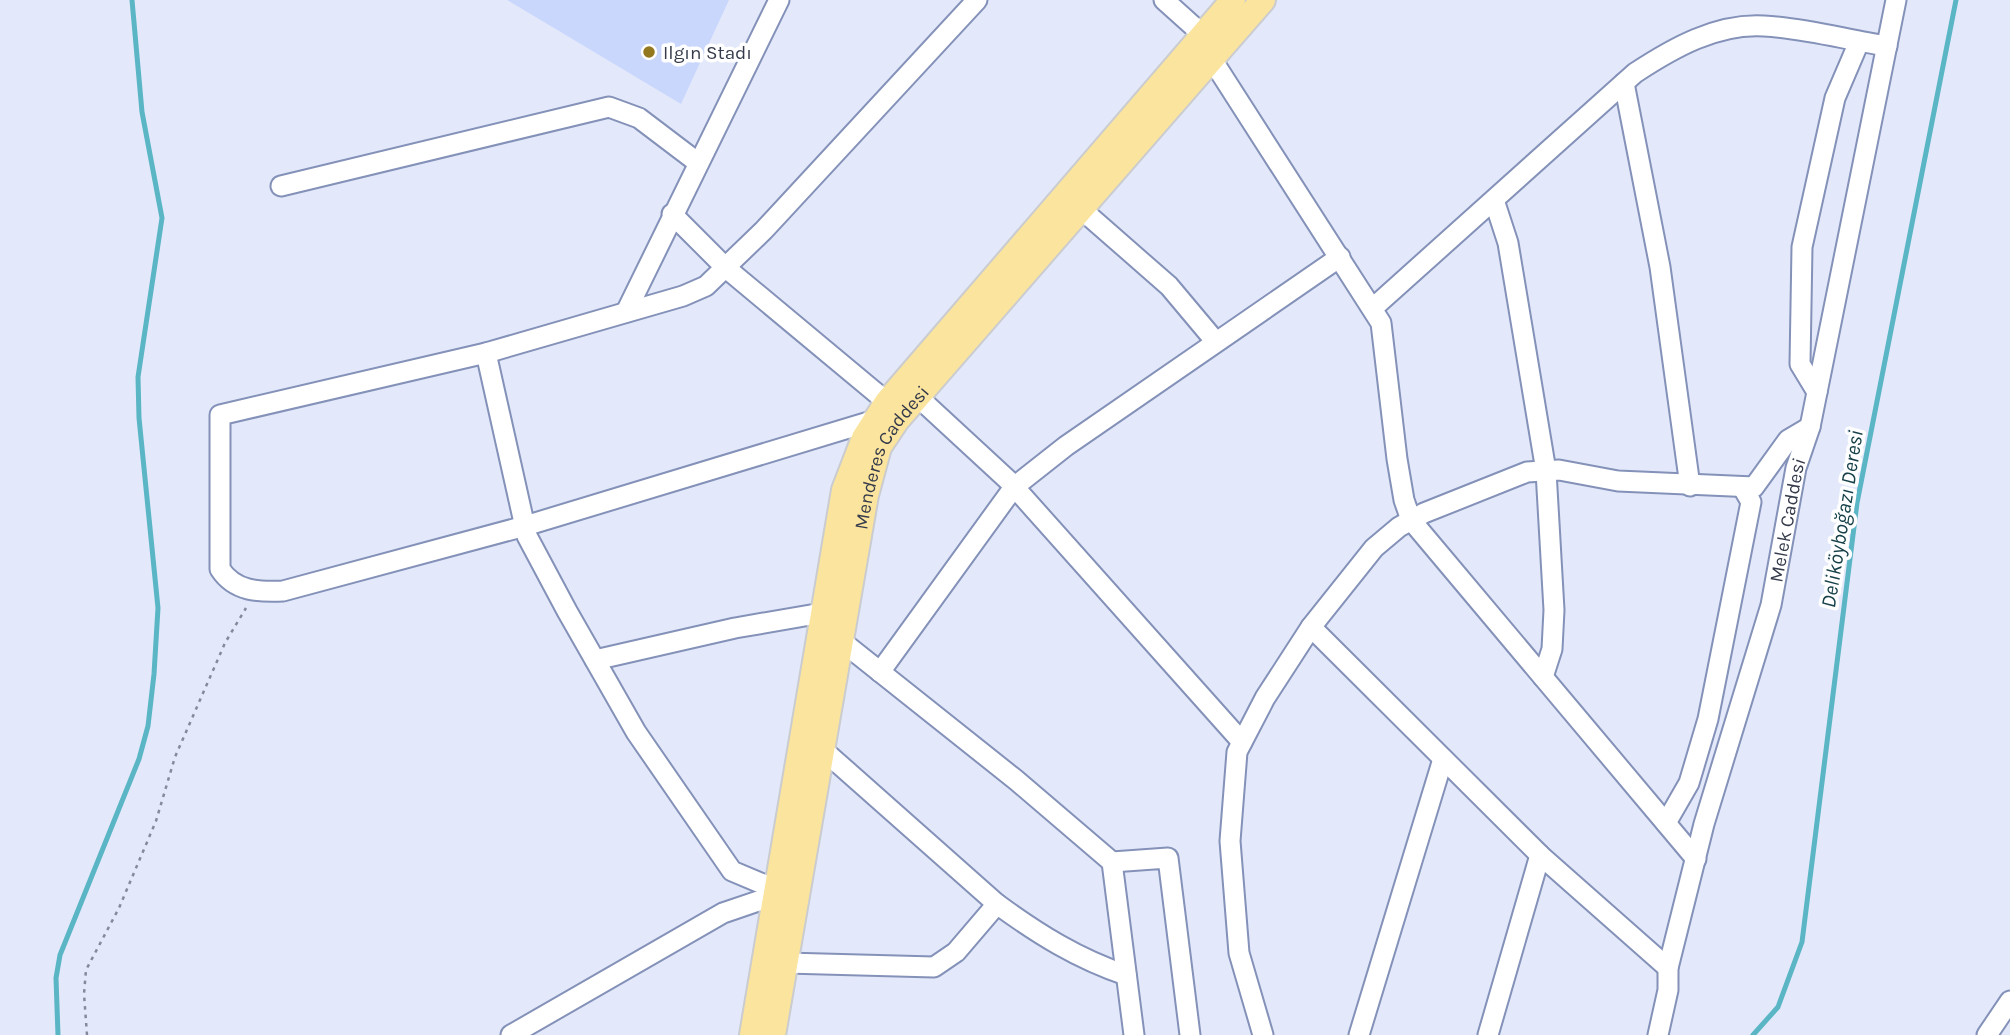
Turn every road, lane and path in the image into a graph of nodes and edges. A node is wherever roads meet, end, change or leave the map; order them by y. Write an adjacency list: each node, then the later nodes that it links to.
1 (779, 0): 12 (street)
2 (977, 0): 18 (street)
3 (1164, 0): 7 (street)
4 (1233, 0): 7 (main road, Menderes Caddesi)
5 (1263, 0): 10 (main road, Menderes Caddesi)
6 (1896, 0): 9 (street, Melek Caddesi)
7 (1203, 35): 10 (street); 25 (main road, Menderes Caddesi)
8 (1859, 42): 9 (street); 11 (street); 23 (street)
9 (1886, 46): 23 (street, Melek Caddesi)
10 (1211, 58): 15 (main road, Menderes Caddesi); 17 (street)
11 (1624, 83): 14 (street); 28 (street)
12 (697, 162): 13 (street); 16 (street)
13 (281, 186)
14 (1494, 200): 19 (street); 27 (street)
15 (1081, 209): 21 (street); 24 (main road, Menderes Caddesi)
16 (672, 214): 18 (street); 20 (street)
17 (1340, 257): 19 (street); 21 (street)
18 (726, 268): 20 (street); 25 (street)
19 (1373, 309): 31 (street)
20 (626, 312): 22 (street)
21 (1216, 342): 29 (street)
22 (486, 353): 32 (street); 33 (street)
23 (1817, 392): 26 (street, Melek Caddesi)
24 (918, 397): 29 (street); 36 (main road, Menderes Caddesi)
25 (881, 411): 32 (street); 34 (main road, Menderes Caddesi)
26 (1810, 427): 30 (street); 45 (street, Melek Caddesi)
27 (1546, 471): 28 (street); 31 (street); 39 (street)
28 (1690, 486): 30 (street)
29 (1014, 487): 38 (street); 40 (street)
30 (1743, 488): 43 (street)
31 (1411, 520): 35 (street); 39 (street)
32 (525, 526): 33 (street); 37 (street)
33 (255, 592): 53 (path)
34 (822, 613): 37 (street); 47 (main road, Menderes Caddesi)
35 (1311, 627): 40 (street); 42 (street)
36 (840, 640): 38 (street); 41 (main road, Menderes Caddesi)
37 (595, 660): 47 (street)
38 (880, 671): 46 (street)
39 (1543, 677): 43 (street)
40 (1242, 742): 59 (street)
41 (822, 749): 48 (street); 49 (main road, Menderes Caddesi)
42 (1443, 758): 44 (street); 60 (street)
43 (1666, 823): 45 (street)
44 (1541, 855): 50 (street); 61 (street)
45 (1696, 859): 50 (street, Melek Caddesi)
46 (1112, 862): 51 (street); 58 (street)
47 (776, 893): 54 (street); 55 (main road, Menderes Caddesi)
48 (997, 904): 49 (street); 51 (street)
49 (786, 963): 56 (main road, Menderes Caddesi)
50 (1668, 968): 62 (street, Melek Caddesi)
51 (1126, 975): 57 (street)
52 (2010, 1001): 63 (street)
53 (87, 1035)
54 (511, 1035)
55 (751, 1035)
56 (773, 1035)
57 (1134, 1035)
58 (1190, 1035)
59 (1263, 1035)
60 (1359, 1035)
61 (1488, 1035)
62 (1658, 1035)
63 (1987, 1035)

